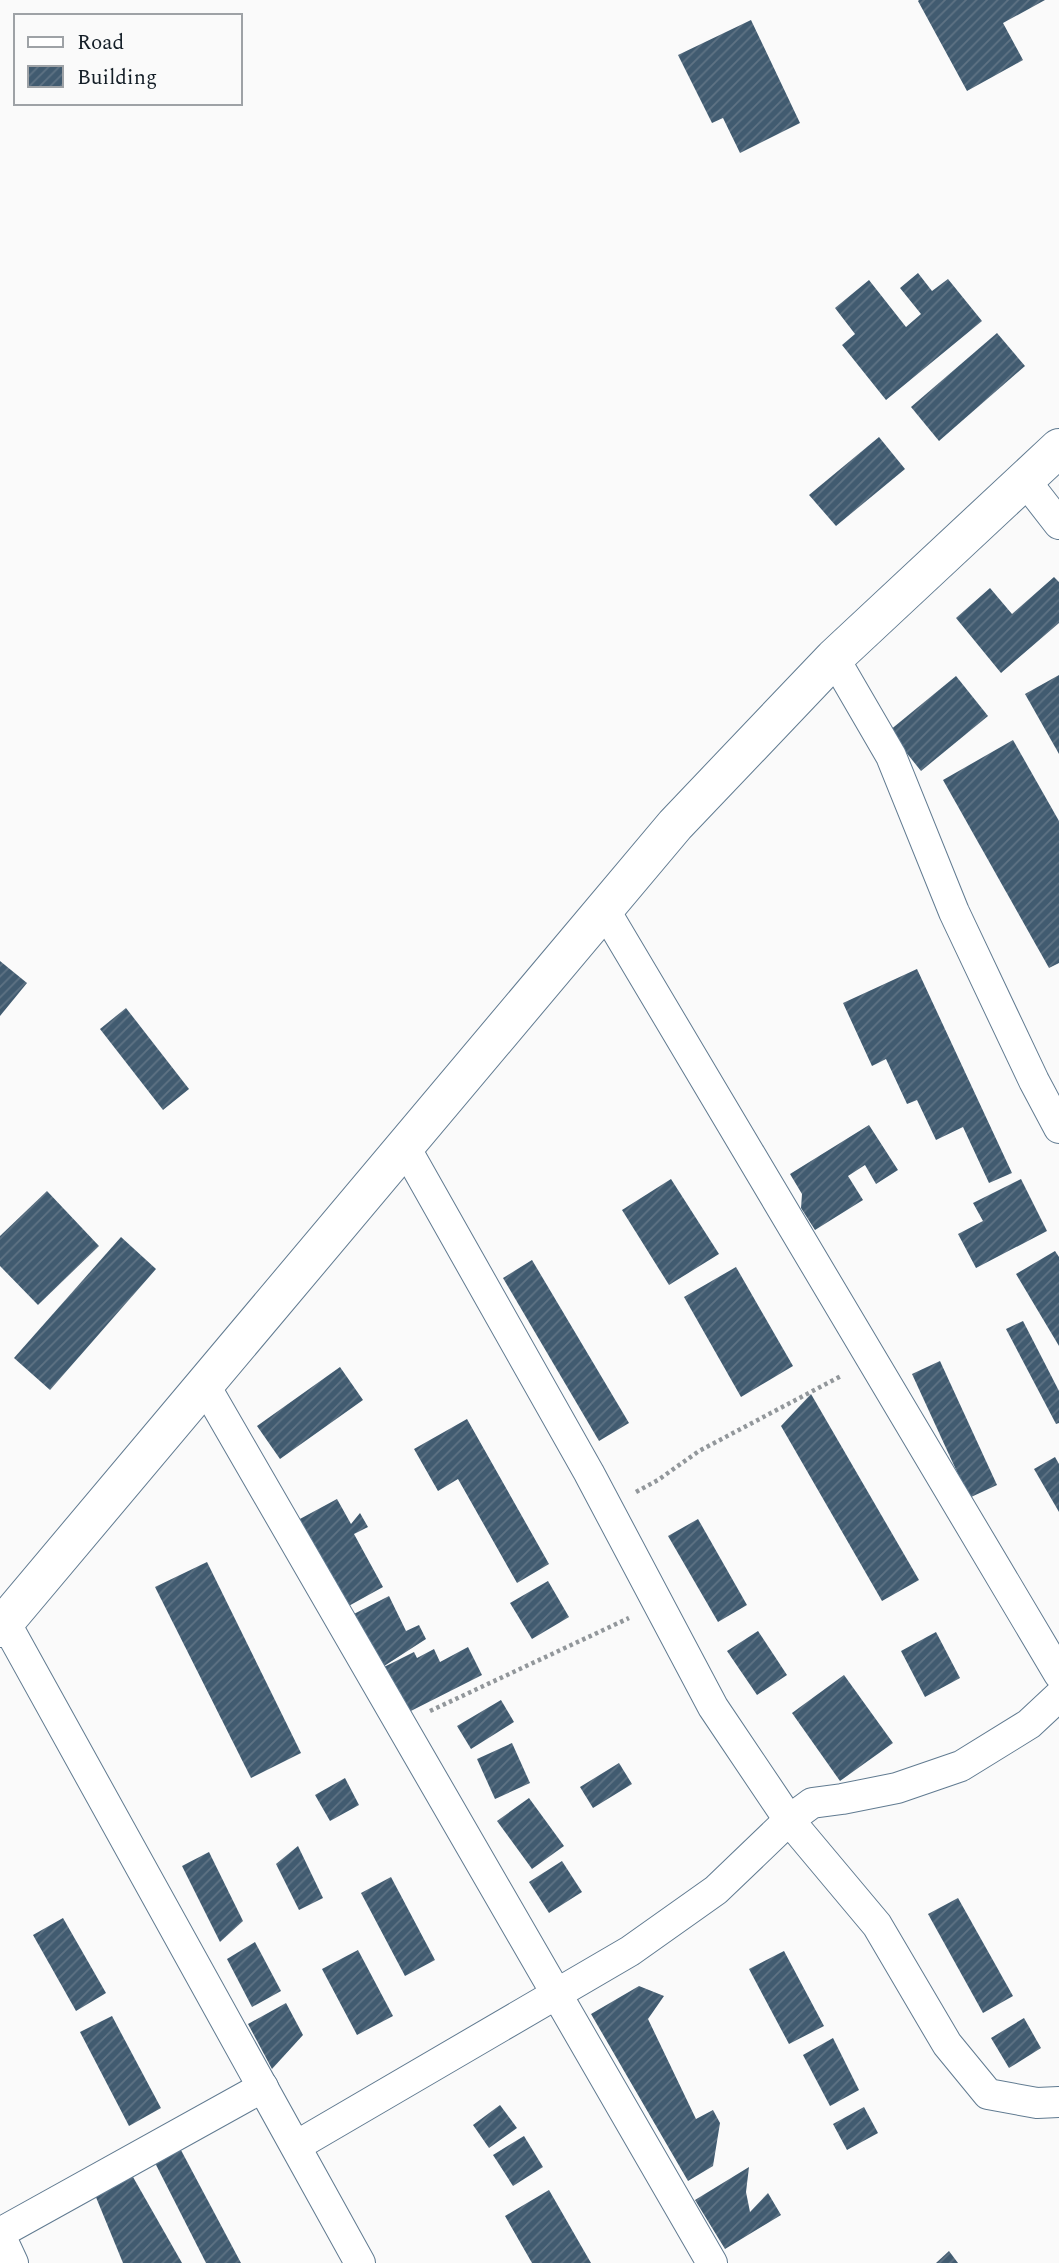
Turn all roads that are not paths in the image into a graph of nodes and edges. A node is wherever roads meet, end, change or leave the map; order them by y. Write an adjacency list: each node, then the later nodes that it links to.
1 (1059, 448): 2 (main road)
2 (1024, 479): 3 (street); 4 (main road)
3 (1059, 524)
4 (834, 658): 5 (main road); 6 (street)
5 (604, 909): 7 (main road); 10 (street)
6 (1059, 1128)
7 (405, 1147): 8 (main road); 12 (street)
8 (204, 1384): 9 (main road); 13 (street)
9 (2, 1625): 14 (street)
10 (1059, 1674)
11 (1059, 1696): 12 (street)
12 (789, 1820): 13 (street); 15 (street)
13 (557, 1994): 16 (street); 20 (street)
14 (263, 2087): 16 (street); 17 (street)
15 (1059, 2102)
16 (296, 2146): 19 (street)
17 (0, 2234): 18 (street)
18 (13, 2263)
19 (360, 2263)
20 (712, 2263)

